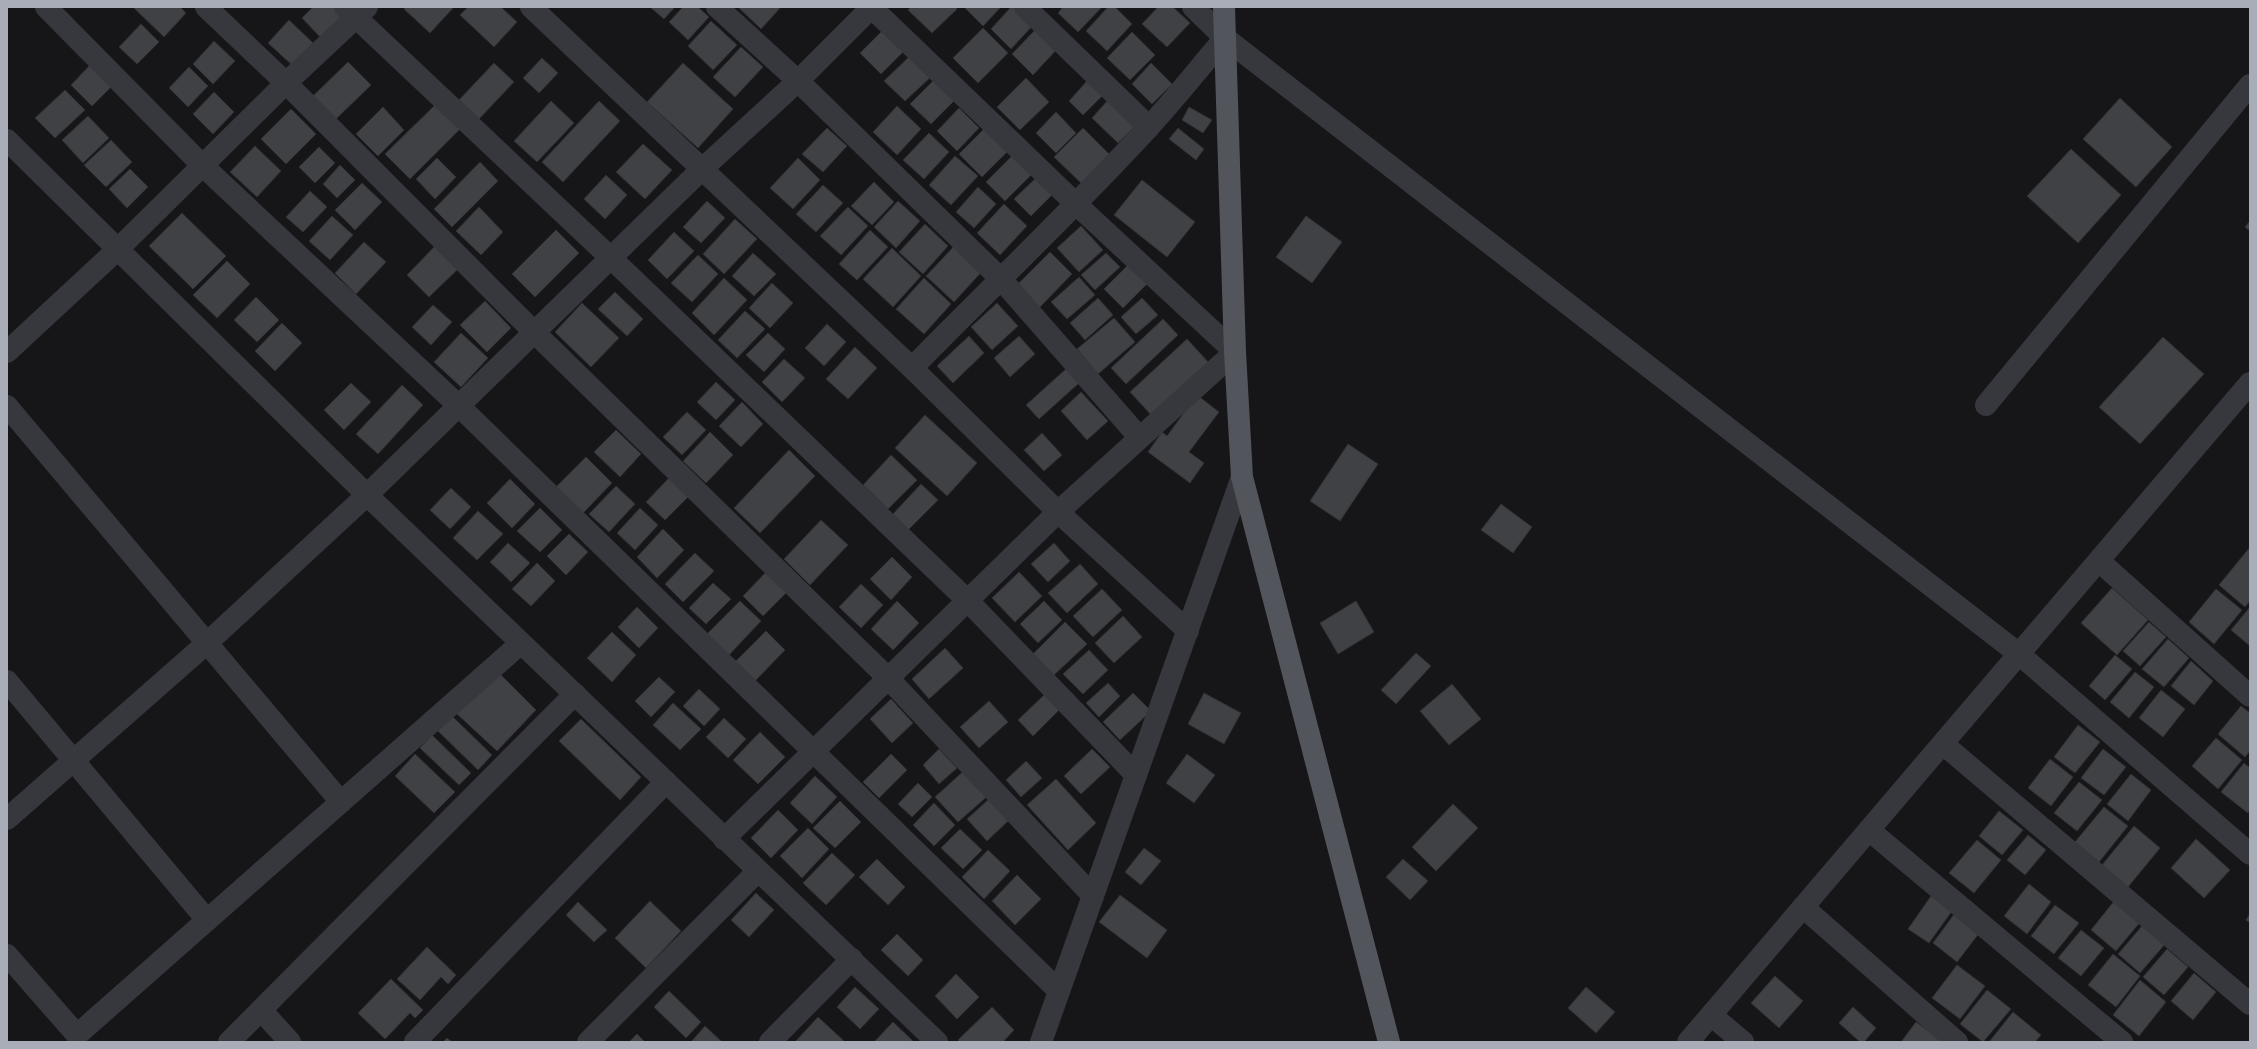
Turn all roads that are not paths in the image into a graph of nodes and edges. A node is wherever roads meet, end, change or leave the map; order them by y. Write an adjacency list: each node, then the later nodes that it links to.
1 (46, 7): 16 (street)
2 (206, 7): 12 (street)
3 (531, 7): 17 (street)
4 (717, 7): 11 (street)
5 (872, 7): 11 (street); 18 (street)
6 (1025, 7): 14 (street)
7 (1193, 7): 10 (street)
8 (1224, 7): 10 (main road)
9 (356, 11): 12 (street); 20 (street)
10 (1225, 38): 14 (street); 24 (main road); 39 (street)
11 (798, 81): 17 (street); 21 (street)
12 (286, 83): 16 (street); 22 (street)
13 (2250, 85): 29 (street)
14 (1149, 127): 18 (street)
15 (7, 140): 19 (street)
16 (203, 166): 19 (street); 28 (street)
17 (701, 170): 20 (street); 25 (street)
18 (1076, 204): 21 (street); 24 (street)
19 (117, 250): 23 (street); 32 (street)
20 (612, 259): 22 (street); 35 (street)
21 (1000, 278): 25 (street); 30 (street)
22 (534, 332): 28 (street); 40 (street)
23 (7, 352)
24 (1234, 352): 30 (street); 31 (main road)
25 (912, 368): 33 (street)
26 (2250, 383): 34 (street)
27 (7, 406): 37 (street)
28 (459, 406): 32 (street); 45 (street)
29 (1986, 406)
30 (1139, 437): 33 (street)
31 (1242, 477): 36 (street); 71 (main road)
32 (367, 496): 37 (street); 38 (street)
33 (1058, 512): 35 (street); 36 (street)
34 (2099, 561): 39 (street); 43 (street)
35 (968, 601): 40 (street); 47 (street)
36 (1188, 631): 47 (street)
37 (207, 643): 46 (street); 49 (street)
38 (520, 644): 42 (street); 49 (street)
39 (2019, 654): 44 (street); 53 (street)
40 (888, 678): 45 (street); 55 (street)
41 (7, 681): 46 (street)
42 (575, 694): 48 (street); 62 (street)
43 (2250, 696)
44 (1943, 744): 51 (street); 61 (street)
45 (812, 752): 52 (street); 60 (street)
46 (74, 761): 50 (street); 57 (street)
47 (1136, 775): 55 (street)
48 (666, 782): 52 (street); 66 (street)
49 (341, 802): 57 (street)
50 (7, 819)
51 (1869, 830): 56 (street); 75 (street)
52 (724, 839): 54 (street)
53 (2250, 854)
54 (758, 871): 59 (street); 67 (street)
55 (1093, 896): 60 (street)
56 (1803, 907): 63 (street); 74 (street)
57 (207, 920): 58 (street)
58 (7, 955)
59 (852, 959): 68 (street); 69 (street)
60 (1059, 991): 70 (street)
61 (2250, 1004)
62 (261, 1010): 64 (street); 65 (street)
63 (1711, 1015): 72 (street); 73 (street)
64 (229, 1042)
65 (290, 1042)
66 (415, 1042)
67 (588, 1042)
68 (770, 1042)
69 (937, 1042)
70 (1041, 1042)
71 (1389, 1042)
72 (1688, 1042)
73 (1743, 1042)
74 (1957, 1042)
75 (2122, 1042)

